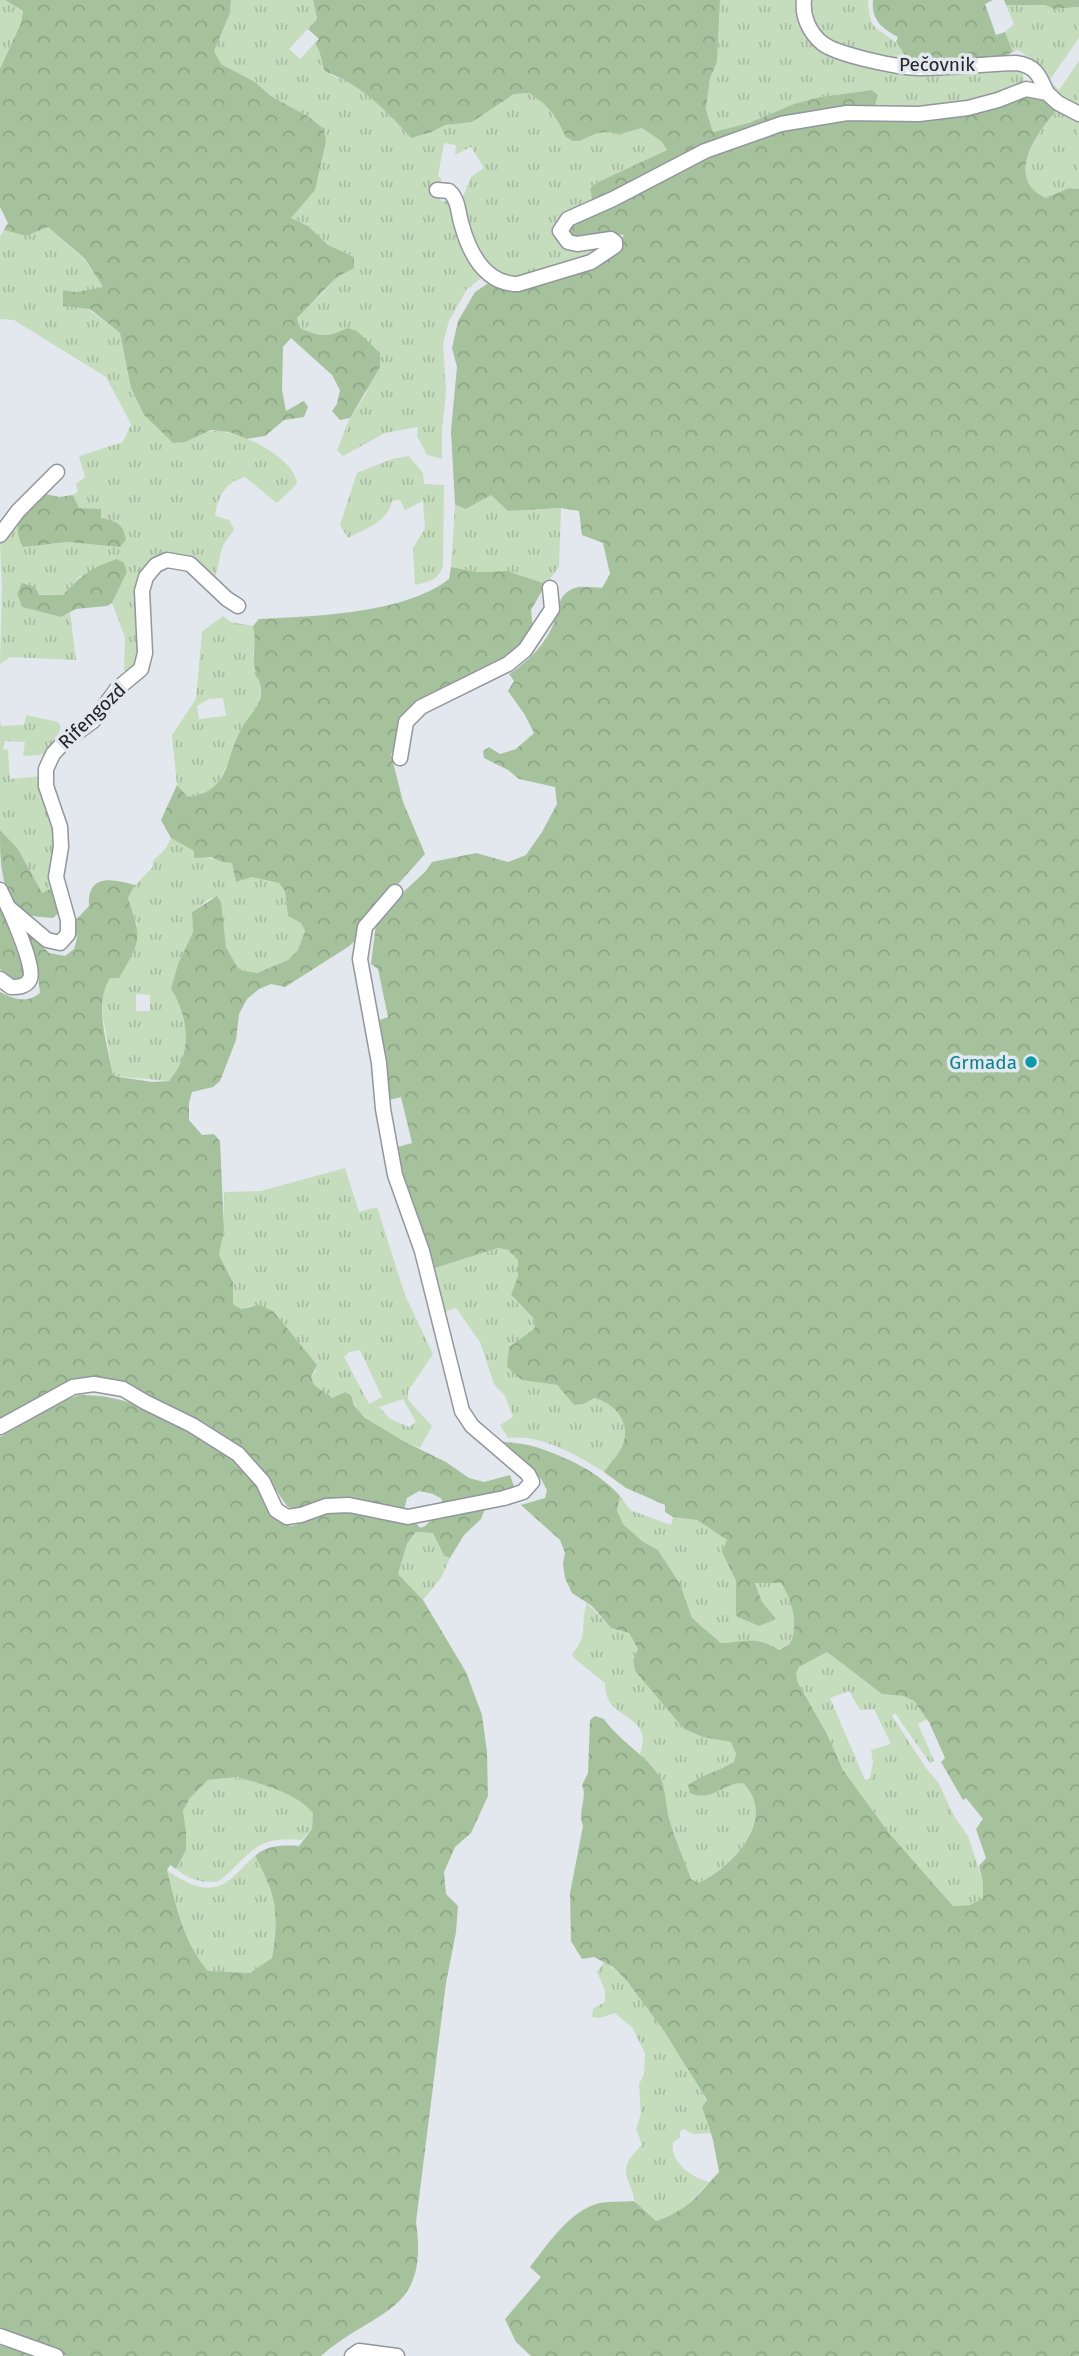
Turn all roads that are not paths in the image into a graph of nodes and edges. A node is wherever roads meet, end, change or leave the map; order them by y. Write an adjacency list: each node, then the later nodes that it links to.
1 (804, 0): 2 (street, Pečovnik)
2 (1047, 93): 3 (street, Pečovnik); 4 (street, Pečovnik)
3 (1079, 114)
4 (437, 190)
5 (57, 472): 6 (street)
6 (0, 535)
7 (550, 588): 9 (street)
8 (238, 606): 12 (street, Rifengozd)
9 (400, 758)
10 (0, 890): 12 (street)
11 (395, 892): 14 (street)
12 (8, 906): 13 (street)
13 (0, 979)
14 (0, 1427)
15 (0, 2336): 16 (street)
16 (56, 2356)
17 (352, 2356): 18 (street)
18 (397, 2356)

